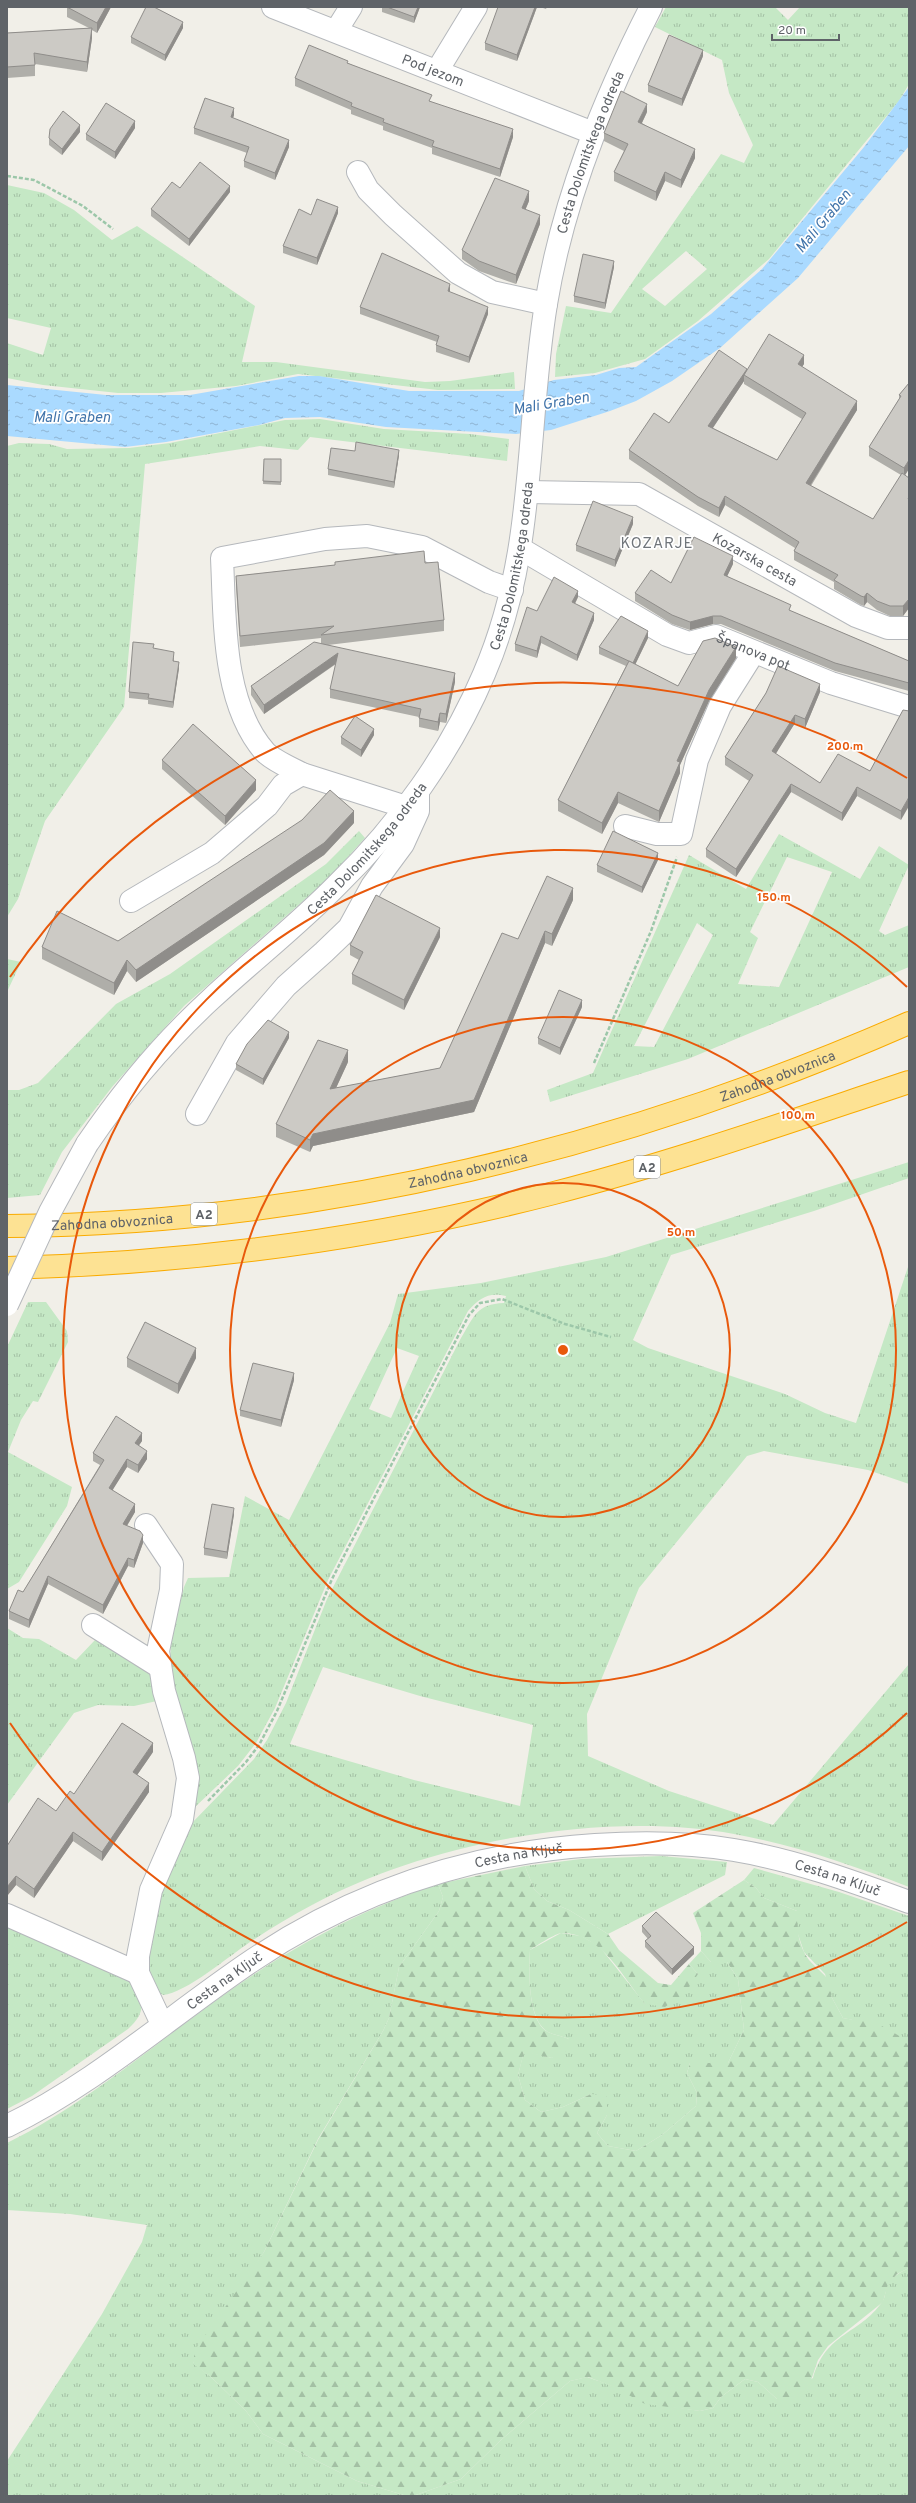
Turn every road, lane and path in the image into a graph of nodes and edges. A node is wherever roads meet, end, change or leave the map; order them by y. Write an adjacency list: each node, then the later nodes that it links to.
1 (273, 7): 5 (street, Pod jezom)
2 (351, 7): 5 (street)
3 (476, 7): 6 (street)
4 (651, 7): 7 (street, Cesta Dolomitskega odreda)
5 (336, 31): 6 (street, Pod jezom)
6 (437, 71): 7 (street, Pod jezom)
7 (593, 133): 11 (street, Cesta Dolomitskega odreda)
8 (358, 172): 11 (street)
9 (7, 176): 10 (path)
10 (113, 229)
11 (546, 304): 12 (street, Cesta Dolomitskega odreda)
12 (528, 492): 13 (street, Cesta Dolomitskega odreda); 15 (street, Kozarska cesta)
13 (521, 548): 14 (street, Cesta Dolomitskega odreda); 16 (street, Španova pot)
14 (512, 590): 18 (street); 19 (street, Cesta Dolomitskega odreda)
15 (909, 628)
16 (754, 652): 17 (street, Španova pot); 21 (street)
17 (909, 707)
18 (302, 774): 19 (street); 22 (street)
19 (412, 798): 26 (street); 29 (street, Cesta Dolomitskega odreda, bridge)
20 (625, 826): 21 (street)
21 (681, 834): 24 (path)
22 (131, 901)
23 (909, 1023): 27 (highway, Zahodna obvoznica / A2)
24 (594, 1063)
25 (909, 1082): 28 (highway, A2)
26 (197, 1114)
27 (7, 1226)
28 (7, 1268)
29 (7, 1305)
30 (611, 1337): 34 (path)
31 (146, 1525): 33 (street)
32 (93, 1625): 33 (street)
33 (160, 1667): 37 (street)
34 (204, 1805)
35 (909, 1902): 38 (street, Cesta na Ključ)
36 (7, 1915): 37 (street)
37 (138, 1973): 38 (street)
38 (162, 2024): 39 (street, Cesta na Ključ)
39 (7, 2126)

